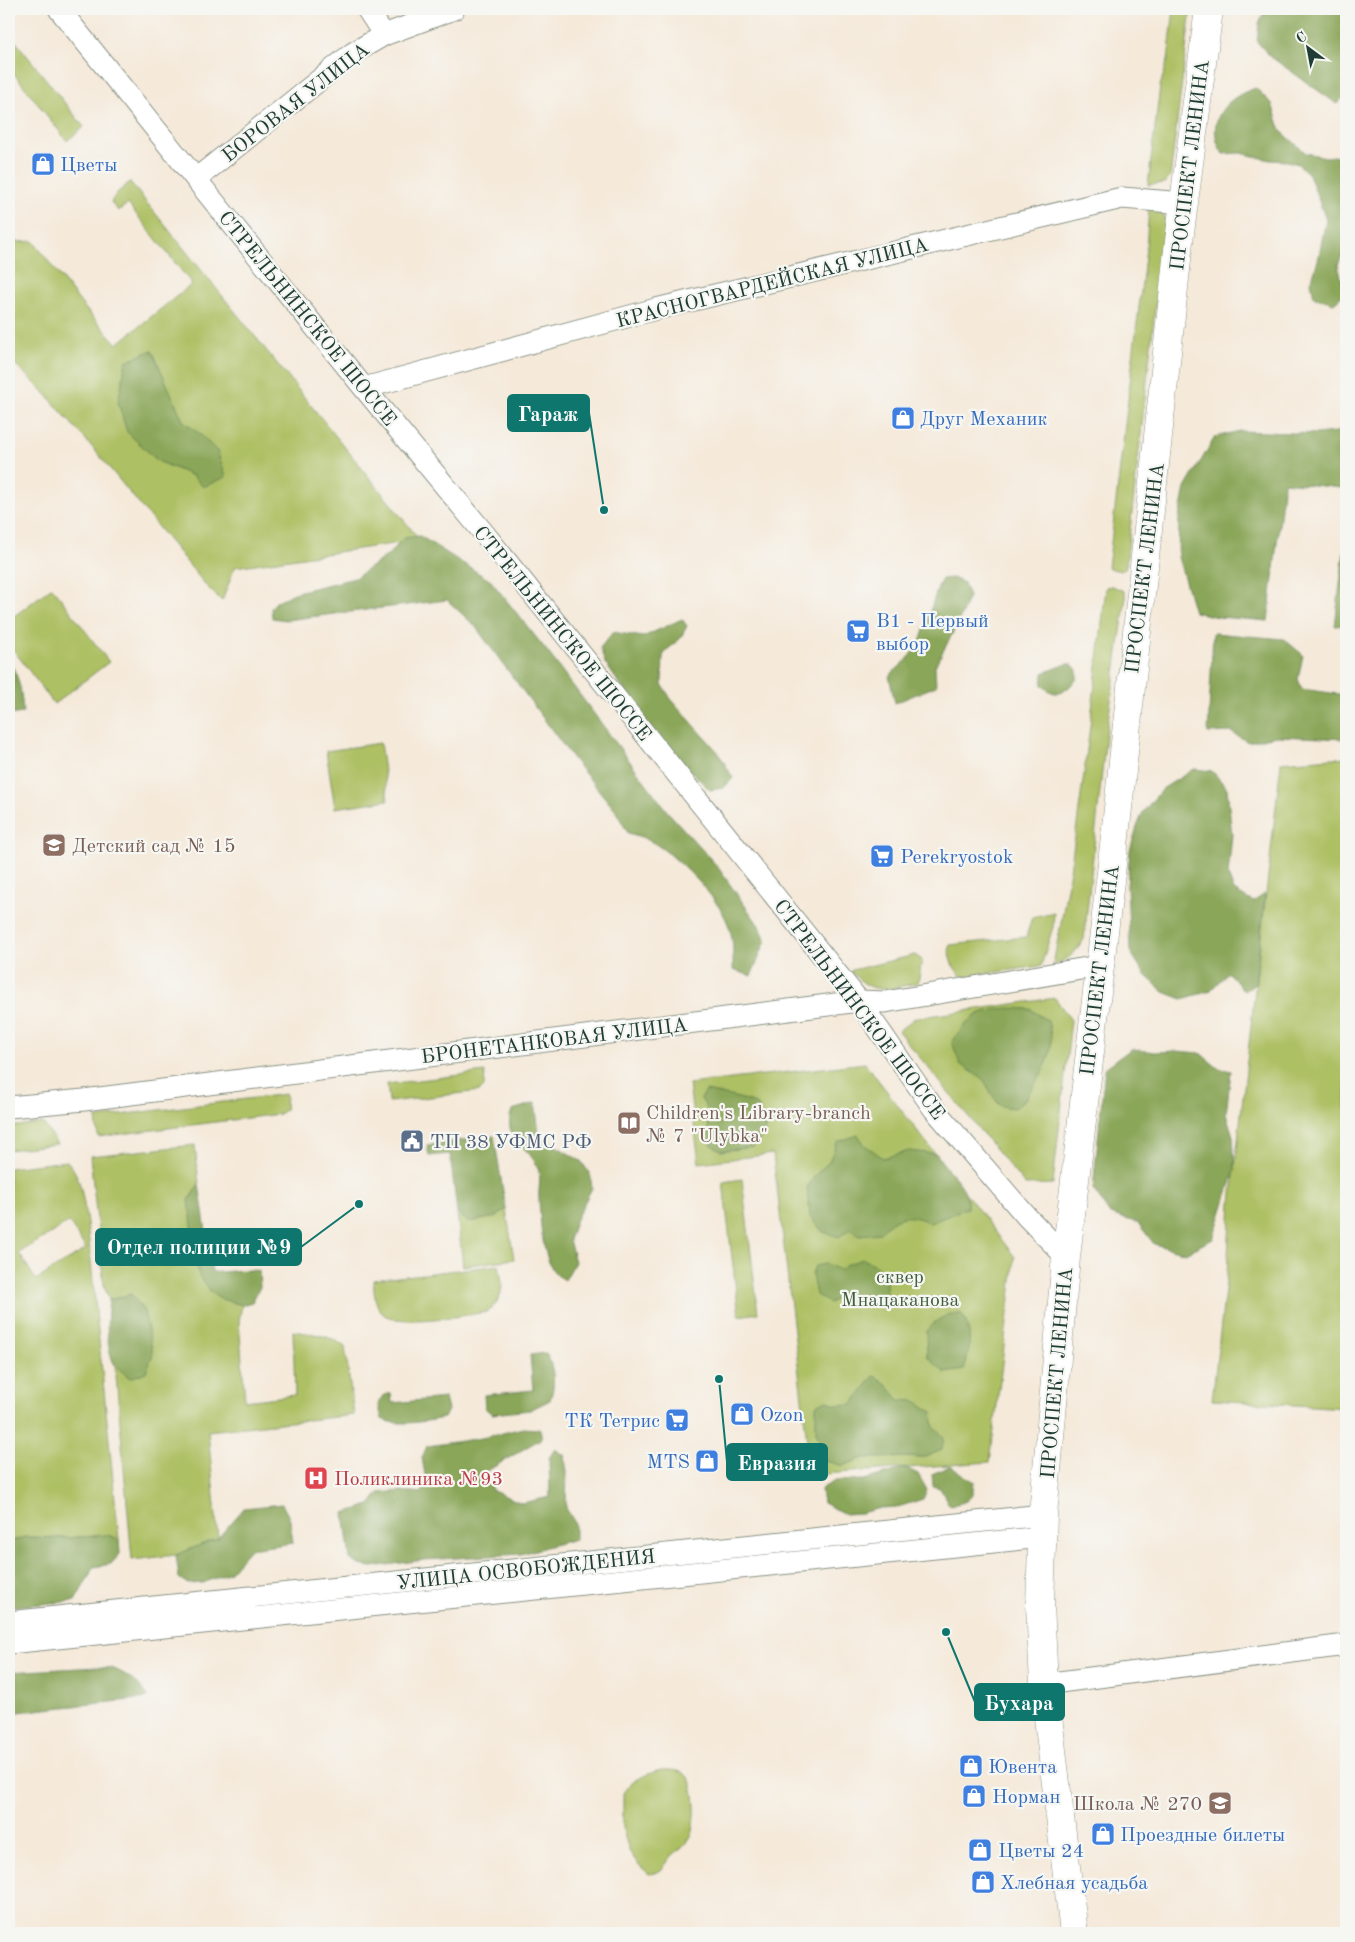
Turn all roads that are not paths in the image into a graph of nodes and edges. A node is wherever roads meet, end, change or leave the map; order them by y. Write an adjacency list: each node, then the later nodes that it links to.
1 (59, 9): 6 (street, СТРЕЛЬНИНСКОЕ ШОССЕ)
2 (367, 9): 5 (street)
3 (454, 9): 5 (street, БОРОВАЯ УЛИЦА)
4 (1208, 9): 7 (main road, ПРОСПЕКТ ЛЕНИНА)
5 (384, 35): 6 (street, БОРОВАЯ УЛИЦА)
6 (196, 179): 8 (street, СТРЕЛЬНИНСКОЕ ШОССЕ)
7 (1184, 203): 8 (street, КРАСНОГВАРДЕЙСКАЯ УЛИЦА); 9 (main road, ПРОСПЕКТ ЛЕНИНА)
8 (364, 388): 10 (street, СТРЕЛЬНИНСКОЕ ШОССЕ)
9 (1099, 966): 10 (street, БРОНЕТАНКОВАЯ УЛИЦА); 12 (main road, ПРОСПЕКТ ЛЕНИНА)
10 (859, 1001): 11 (street, БРОНЕТАНКОВАЯ УЛИЦА); 12 (street, СТРЕЛЬНИНСКОЕ ШОССЕ)
11 (9, 1107)
12 (1066, 1257): 13 (main road, ПРОСПЕКТ ЛЕНИНА)
13 (1043, 1526): 14 (street, УЛИЦА ОСВОБОЖДЕНИЯ); 15 (street, УЛИЦА ОСВОБОЖДЕНИЯ); 17 (main road, ПРОСПЕКТ ЛЕНИНА)
14 (9, 1622)
15 (9, 1643)
16 (1346, 1645): 17 (street)
17 (1044, 1684): 18 (main road, ПРОСПЕКТ ЛЕНИНА)
18 (1074, 1933)

